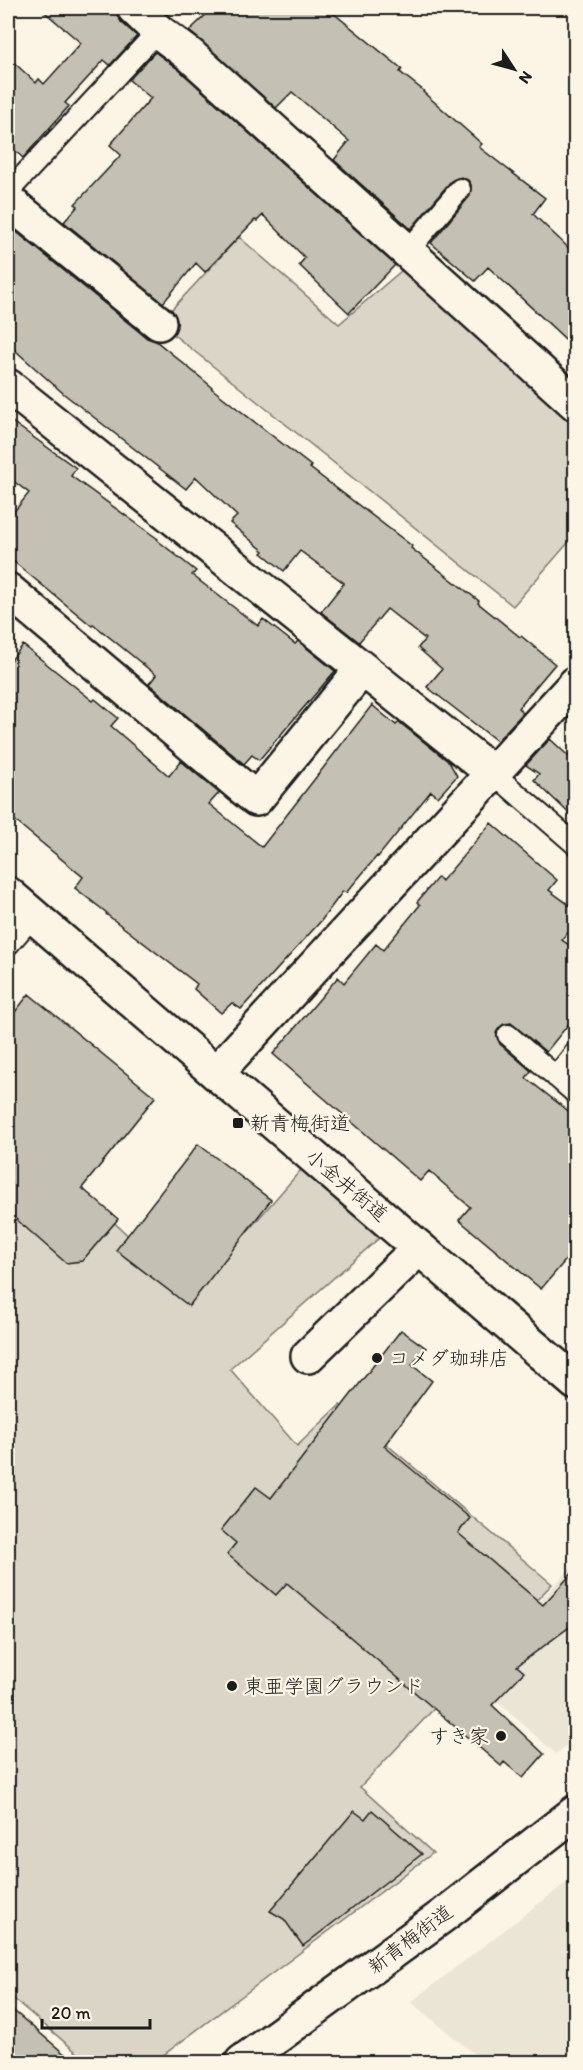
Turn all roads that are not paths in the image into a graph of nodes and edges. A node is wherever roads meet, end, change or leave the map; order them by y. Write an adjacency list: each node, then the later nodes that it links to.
1 (134, 8): 2 (street)
2 (158, 30): 4 (lane); 6 (street)
3 (460, 189): 6 (lane)
4 (8, 192)
5 (8, 201): 7 (street)
6 (408, 251): 9 (street)
7 (159, 323)
8 (8, 386): 11 (street)
9 (576, 404)
10 (8, 590): 11 (street)
11 (362, 669): 13 (street)
12 (576, 683): 13 (street)
13 (493, 773): 14 (lane); 20 (street)
14 (576, 845)
15 (8, 894): 16 (street, 小金井街道)
16 (33, 916): 17 (lane); 20 (street, 小金井街道)
17 (8, 945)
18 (508, 1035): 21 (lane)
19 (576, 1051): 21 (lane)
20 (216, 1073): 23 (street, 小金井街道)
21 (556, 1077): 22 (lane)
22 (576, 1094)
23 (419, 1248): 24 (street); 25 (street, 小金井街道)
24 (308, 1356)
25 (576, 1383)
26 (576, 1812): 27 (street, 新青梅街道)
27 (242, 2062)

